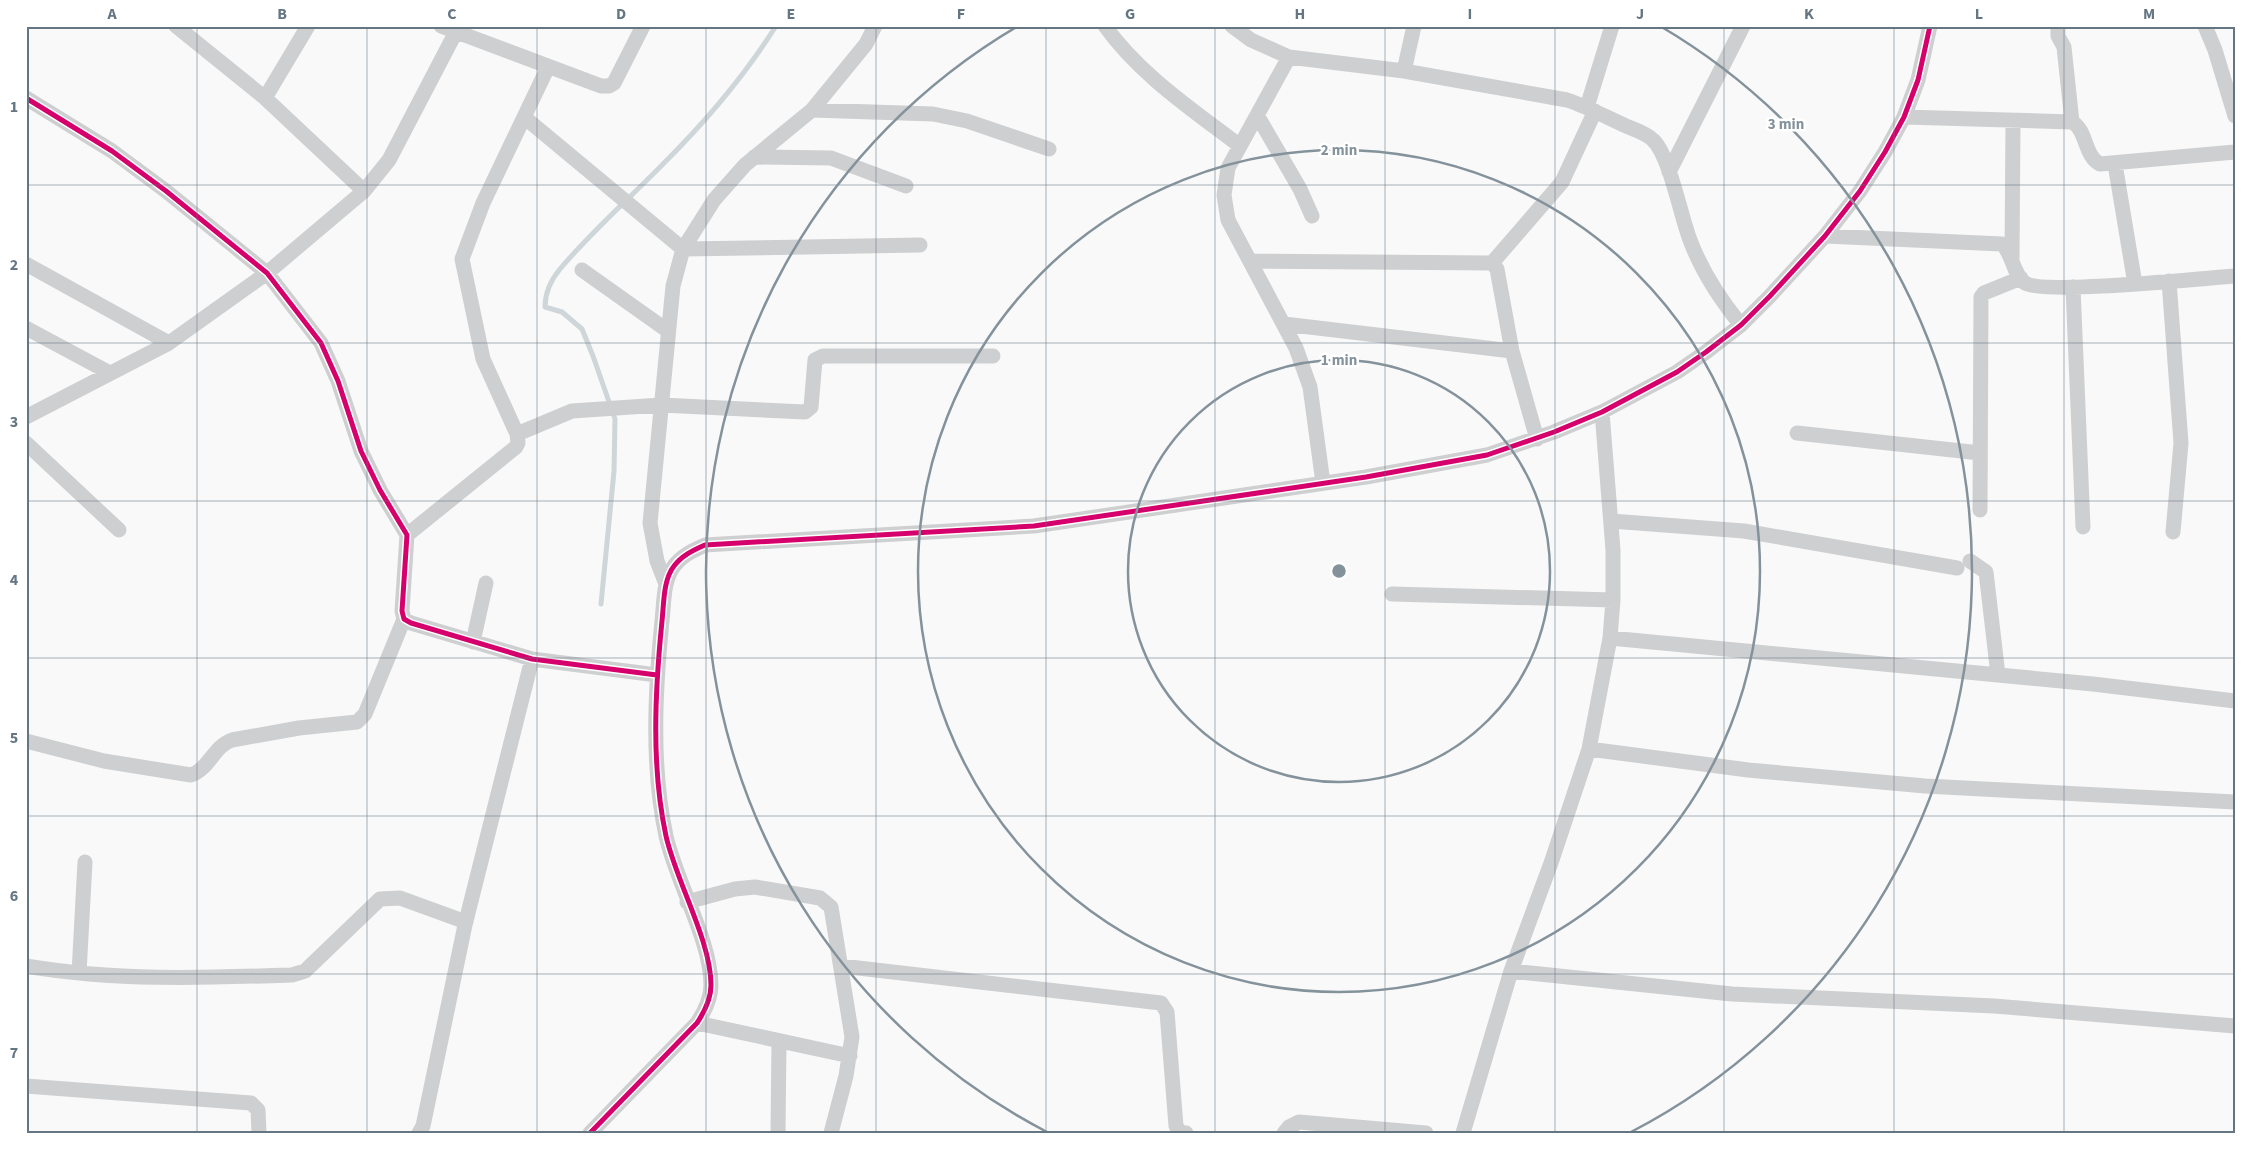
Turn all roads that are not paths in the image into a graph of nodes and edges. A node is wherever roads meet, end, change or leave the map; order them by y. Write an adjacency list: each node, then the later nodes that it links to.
1 (176, 26): 19 (street)
2 (308, 26): 19 (street)
3 (441, 26): 14 (street)
4 (644, 26): 16 (street)
5 (875, 26): 21 (street)
6 (1105, 26): 28 (street)
7 (1232, 26): 15 (street)
8 (1414, 26): 17 (street)
9 (1612, 26): 20 (street)
10 (1742, 26): 33 (street)
11 (1930, 26): 25 (street)
12 (2058, 26): 27 (street)
13 (2205, 26): 23 (street)
14 (458, 30): 16 (street); 35 (street)
15 (1289, 57): 17 (street); 22 (street)
16 (548, 67): 24 (street)
17 (1404, 71): 20 (street)
18 (26, 98): 45 (street)
19 (265, 98): 35 (street)
20 (1591, 109): 33 (street); 42 (street)
21 (812, 110): 29 (street); 31 (street)
22 (1257, 115): 28 (street); 36 (street)
23 (2235, 116)
24 (524, 117): 39 (street); 63 (street)
25 (1904, 117): 26 (street); 37 (street)
26 (2013, 121): 27 (street); 40 (street)
27 (2072, 122): 32 (street)
28 (1240, 146): 41 (street)
29 (1049, 149)
30 (2235, 152): 32 (street)
31 (754, 157): 34 (street); 39 (street)
32 (2115, 164): 49 (street)
33 (1669, 172): 52 (street)
34 (906, 186)
35 (364, 191): 45 (street)
36 (1312, 216)
37 (1825, 236): 40 (street); 52 (street)
38 (920, 245): 39 (street)
39 (683, 249): 54 (street)
40 (2012, 260): 47 (street)
41 (1250, 261): 42 (street); 51 (street)
42 (1492, 263): 56 (street)
43 (26, 264): 55 (street)
44 (582, 270): 54 (street)
45 (267, 273): 55 (street); 73 (street)
46 (2235, 276): 48 (street)
47 (2021, 278): 50 (street); 66 (street)
48 (2169, 281): 49 (street); 72 (street)
49 (2135, 284): 50 (street)
50 (2073, 288): 70 (street)
51 (1284, 324): 56 (street); 67 (street)
52 (1740, 325): 60 (street)
53 (26, 328): 58 (street)
54 (668, 331): 59 (street)
55 (169, 343): 58 (street)
56 (1512, 351): 64 (street)
57 (993, 356): 59 (street)
58 (110, 373): 61 (street)
59 (661, 405): 63 (street); 75 (street)
60 (1602, 412): 64 (street); 69 (street)
61 (26, 417)
62 (1797, 433): 66 (street)
63 (517, 434): 73 (street)
64 (1537, 439): 67 (street)
65 (26, 443): 71 (street)
66 (1980, 453): 68 (street)
67 (1323, 483): 75 (street)
68 (1980, 510)
69 (1611, 521): 77 (street); 83 (street)
70 (2083, 527)
71 (119, 530)
72 (2173, 532)
73 (407, 535): 78 (street)
74 (486, 583): 80 (street)
75 (666, 584): 82 (street)
76 (1392, 594): 77 (street)
77 (1612, 600): 79 (street)
78 (404, 619): 80 (street); 85 (street)
79 (1610, 638): 83 (street); 86 (street)
80 (473, 642): 81 (street)
81 (532, 659): 82 (street); 90 (street)
82 (657, 675): 89 (street)
83 (1998, 675): 84 (street)
84 (2235, 701)
85 (26, 741)
86 (1589, 749): 87 (street); 93 (street)
87 (2235, 802)
88 (85, 862): 94 (street)
89 (687, 902): 92 (street); 95 (street)
90 (466, 922): 94 (street); 101 (street)
91 (26, 966): 94 (street)
92 (841, 966): 98 (street); 105 (street)
93 (1511, 971): 96 (street); 108 (street)
94 (79, 972)
95 (697, 1023): 97 (street); 102 (street)
96 (2235, 1026)
97 (778, 1041): 98 (street); 103 (street)
98 (850, 1056): 104 (street)
99 (26, 1086): 100 (street)
100 (259, 1133)
101 (419, 1133)
102 (590, 1133)
103 (778, 1133)
104 (831, 1133)
105 (1186, 1133)
106 (1284, 1133): 107 (street)
107 (1426, 1133)
108 (1463, 1133)

